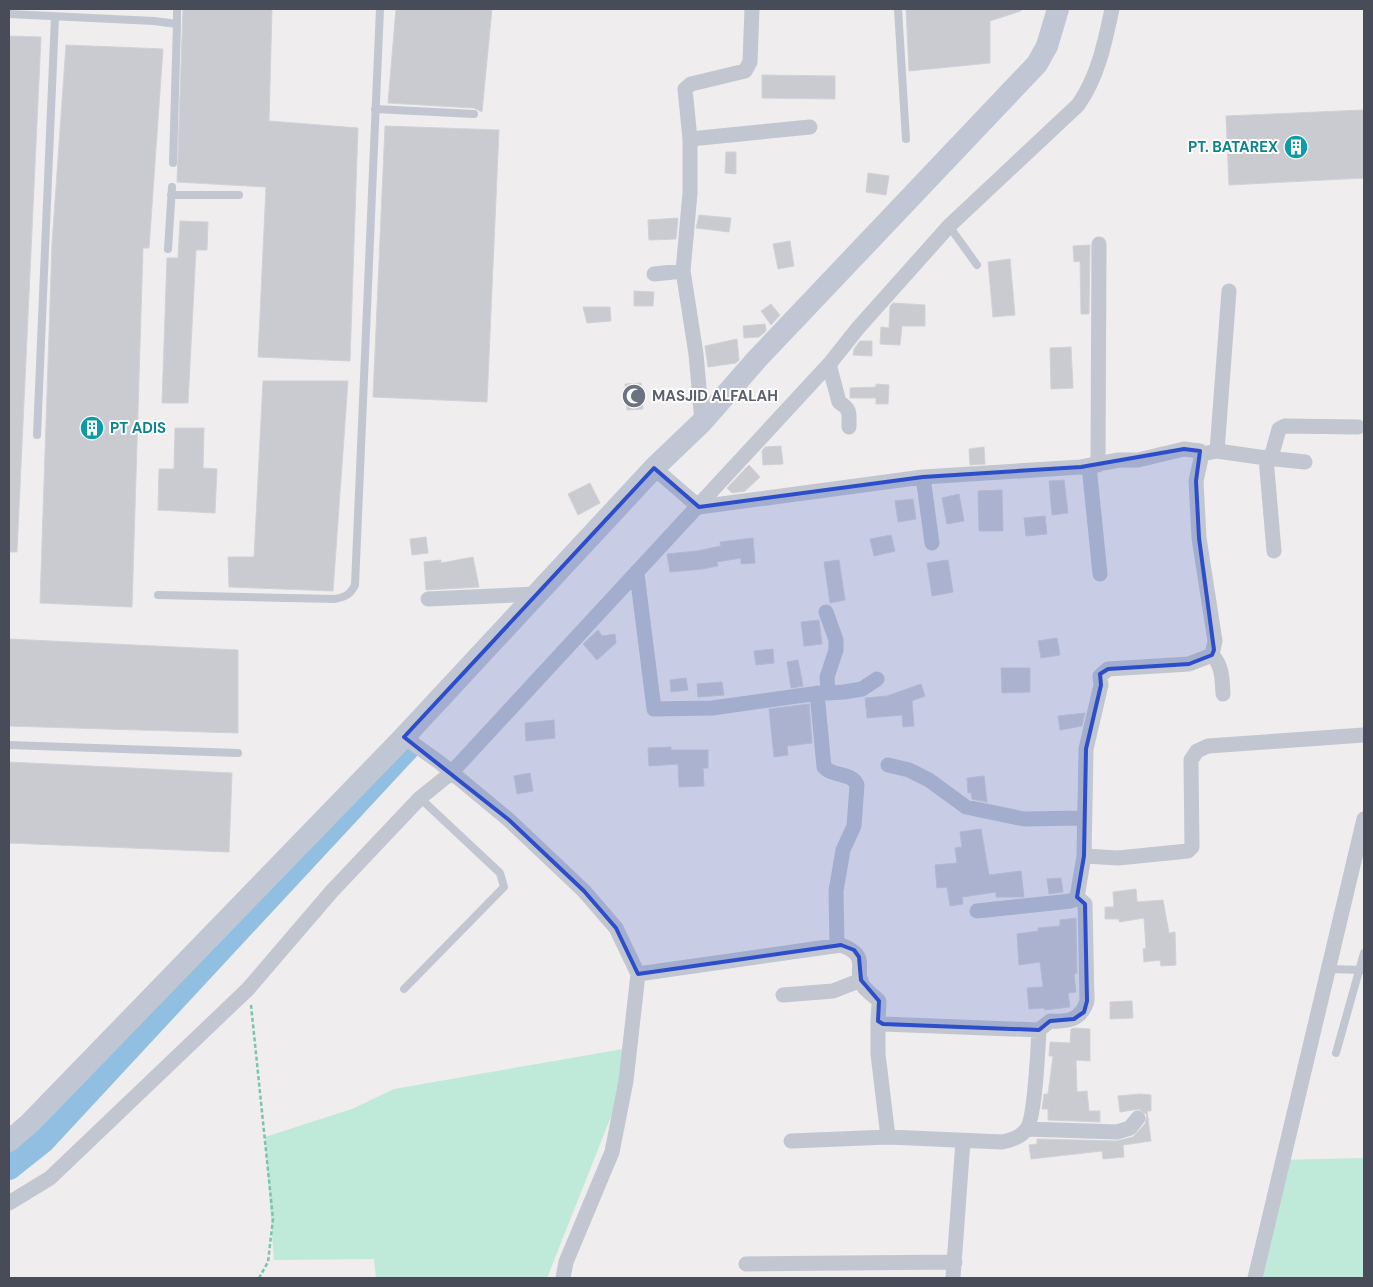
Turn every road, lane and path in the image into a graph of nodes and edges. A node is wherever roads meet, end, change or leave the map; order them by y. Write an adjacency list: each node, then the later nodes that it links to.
1 (178, 9): 9 (lane)
2 (380, 9): 10 (lane)
3 (752, 9): 13 (street)
4 (898, 9): 14 (lane)
5 (1058, 9): 25 (street)
6 (1112, 9): 17 (street)
7 (9, 14): 8 (lane)
8 (56, 17): 9 (lane); 28 (lane)
9 (177, 24): 15 (lane)
10 (375, 109): 11 (lane); 41 (lane)
11 (474, 114)
12 (810, 127): 13 (street)
13 (690, 138): 21 (street)
14 (906, 139)
15 (173, 163)
16 (239, 195): 19 (lane)
17 (949, 226): 20 (lane); 24 (street)
18 (1099, 244): 32 (street)
19 (168, 249)
20 (977, 265)
21 (683, 271): 22 (street); 25 (street)
22 (654, 274)
23 (1230, 291): 29 (street)
24 (831, 362): 26 (street); 35 (street)
25 (702, 422): 33 (street)
26 (849, 427)
27 (1358, 427): 30 (street)
28 (37, 435)
29 (1210, 453): 30 (street); 32 (street); 44 (street)
30 (1266, 458): 31 (street); 37 (street)
31 (1305, 462)
32 (1093, 466): 34 (street); 39 (street)
33 (658, 471): 35 (street); 40 (street)
34 (923, 477): 35 (street); 36 (street)
35 (699, 507): 38 (street)
36 (932, 543)
37 (1274, 551)
38 (637, 574): 46 (street); 53 (street)
39 (1100, 574)
40 (537, 594): 42 (street); 49 (street)
41 (158, 595)
42 (428, 599)
43 (826, 612): 46 (street)
44 (1212, 655): 47 (street); 55 (street)
45 (877, 679): 46 (street)
46 (823, 693): 60 (street)
47 (1223, 694)
48 (1364, 735): 57 (street)
49 (405, 739): 53 (street); 75 (street)
50 (9, 745): 51 (lane)
51 (238, 753)
52 (888, 765): 55 (street)
53 (451, 773): 54 (street); 64 (street)
54 (420, 798): 66 (street); 67 (lane)
55 (1083, 818): 57 (street)
56 (1364, 819): 62 (street)
57 (1084, 856): 58 (street)
58 (1077, 897): 59 (street); 70 (street)
59 (977, 911)
60 (837, 945): 64 (street); 65 (street)
61 (1364, 953): 63 (lane)
62 (1328, 969): 63 (lane); 85 (street)
63 (1362, 970): 71 (lane)
64 (645, 973): 83 (street)
65 (861, 980): 68 (street); 69 (street)
66 (248, 989): 78 (street); 82 (path)
67 (404, 989)
68 (782, 996)
69 (878, 1021): 70 (street); 74 (street)
70 (1039, 1030): 73 (street)
71 (1336, 1053)
72 (1138, 1118): 73 (street)
73 (1027, 1129): 77 (street)
74 (888, 1137): 76 (street); 77 (street)
75 (9, 1141)
76 (791, 1141)
77 (963, 1141): 79 (street)
78 (9, 1203)
79 (954, 1262): 81 (street); 84 (street)
80 (746, 1264): 81 (street)
81 (787, 1271)
82 (259, 1278)
83 (563, 1278)
84 (953, 1278)
85 (1255, 1278)

